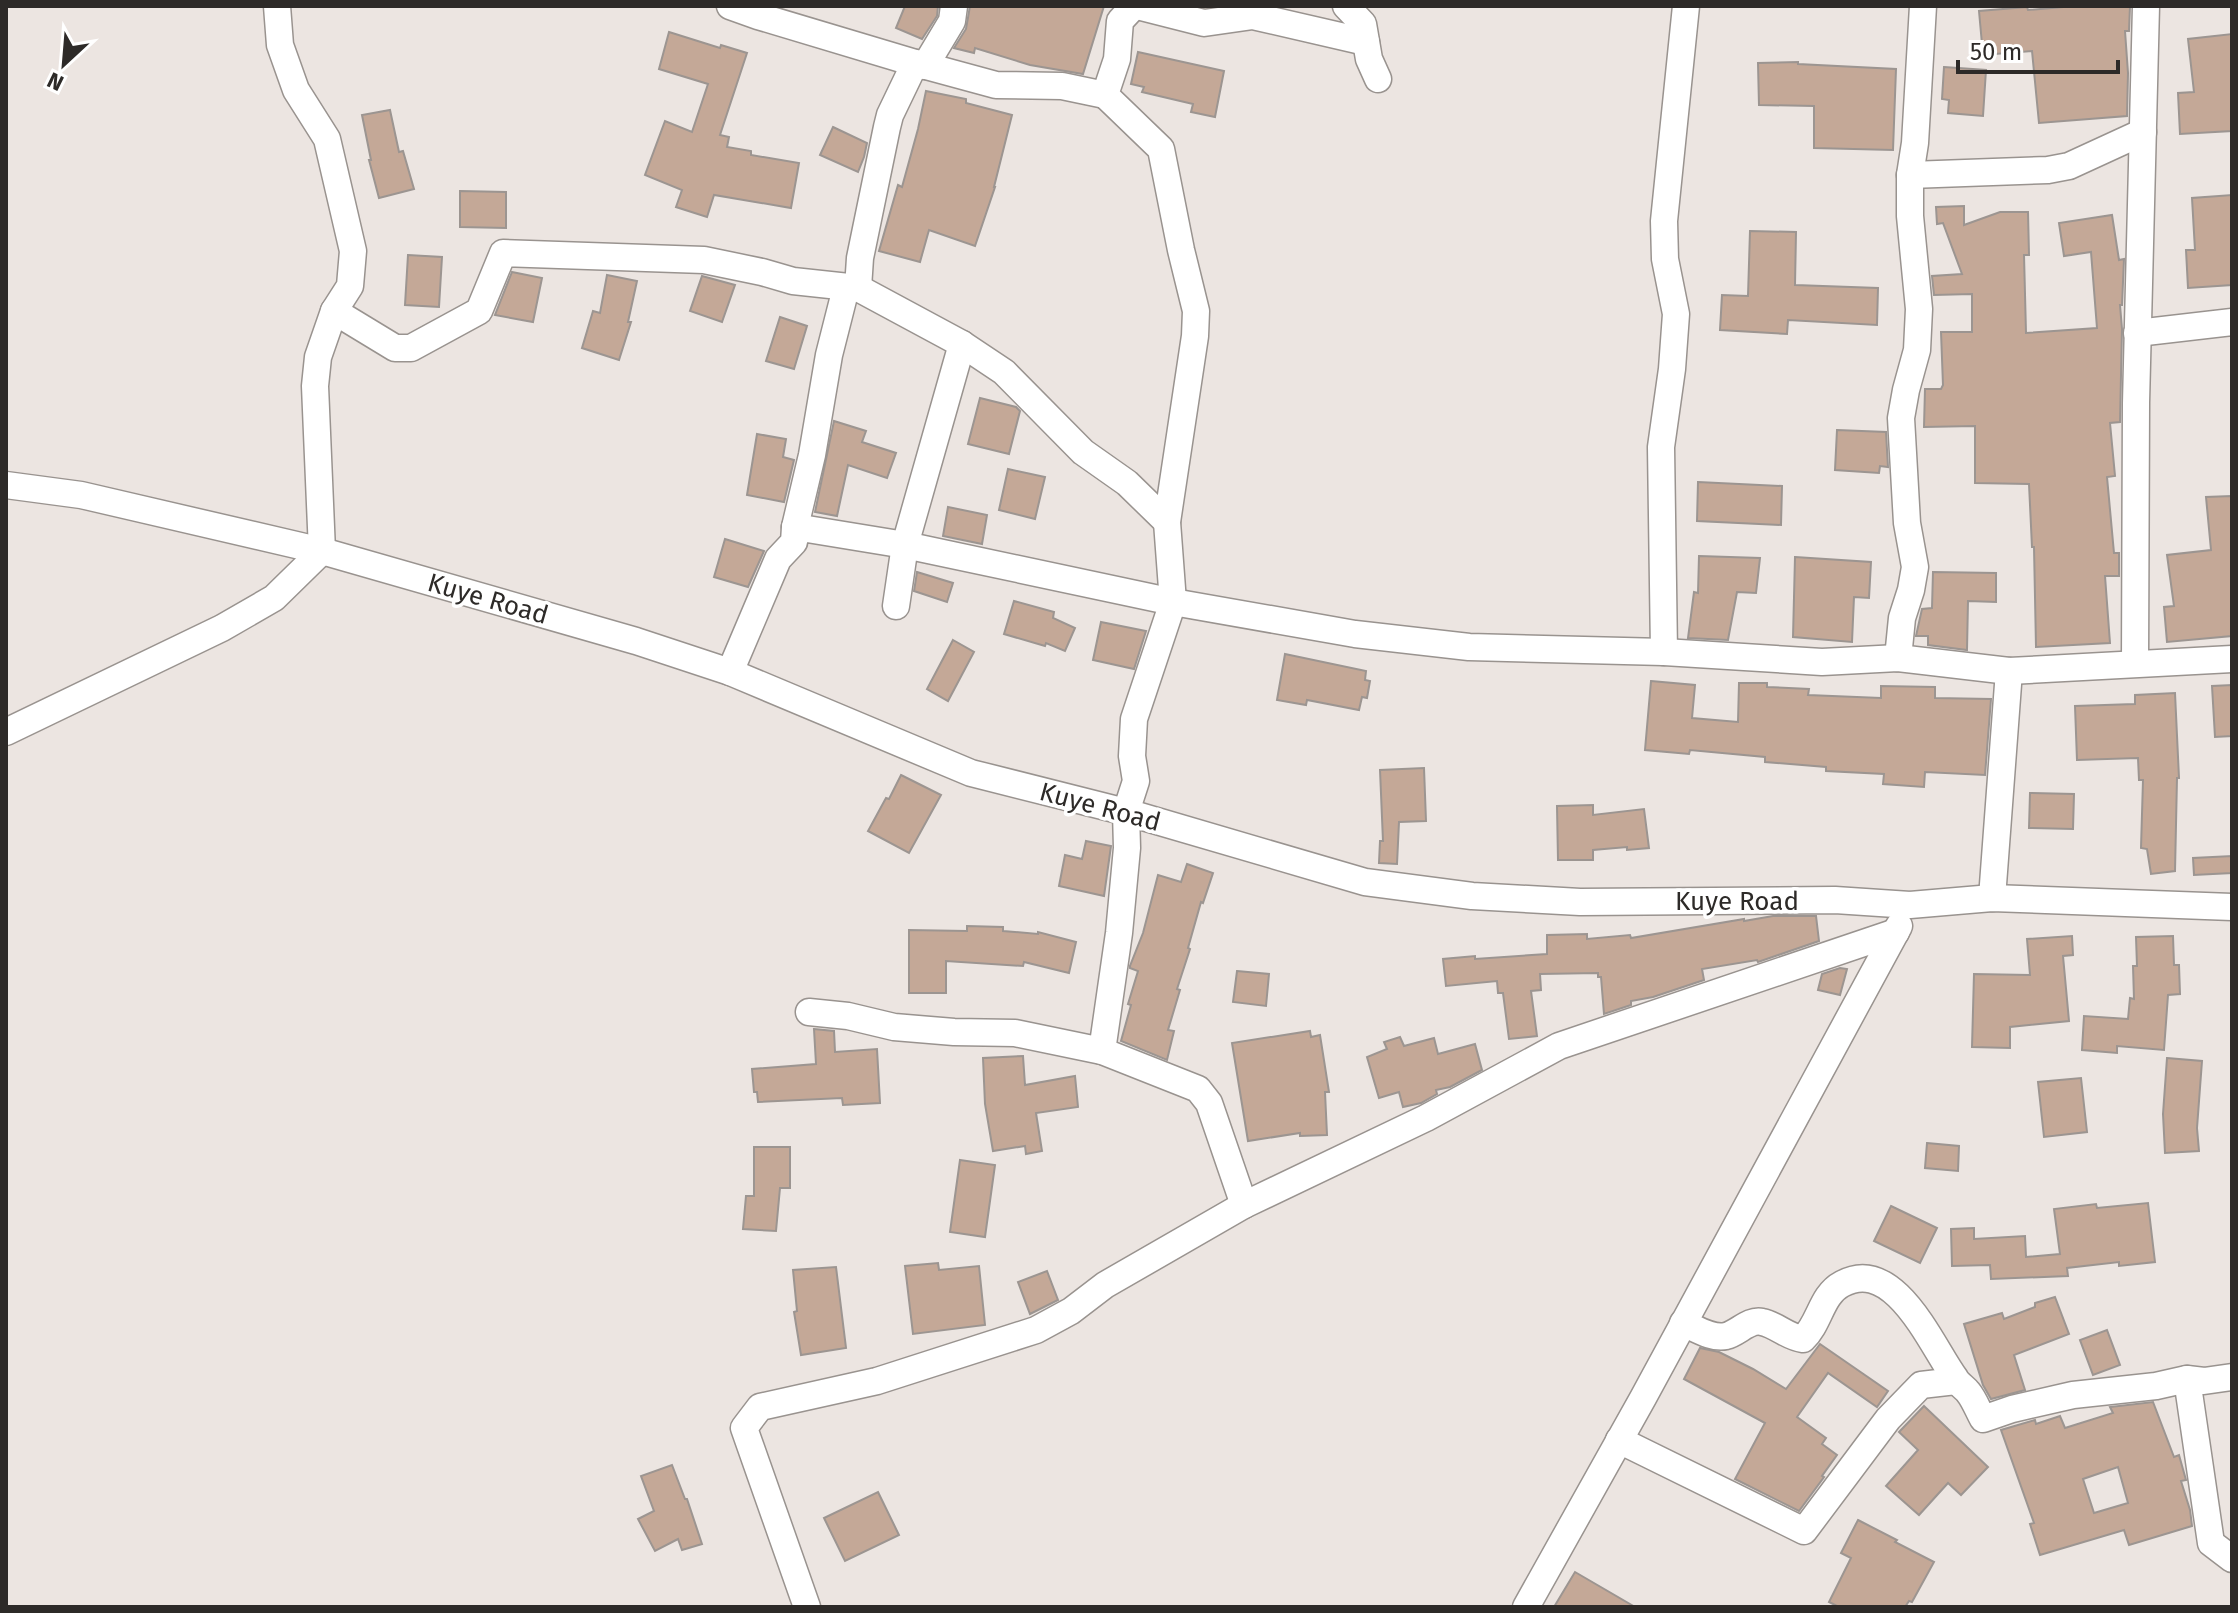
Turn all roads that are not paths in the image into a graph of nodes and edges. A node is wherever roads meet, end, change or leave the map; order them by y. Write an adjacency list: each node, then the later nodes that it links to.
1 (277, 6): 16 (street)
2 (728, 6): 10 (street)
3 (954, 6): 10 (street)
4 (1136, 6): 9 (street); 12 (street)
5 (1346, 6): 9 (street)
6 (1686, 6): 27 (street)
7 (1923, 6): 14 (street)
8 (2146, 6): 13 (street)
9 (1366, 42): 11 (street)
10 (920, 65): 12 (street); 15 (street)
11 (1378, 79)
12 (1105, 95): 21 (street)
13 (2143, 132): 14 (street); 18 (street)
14 (1910, 175): 28 (street)
15 (852, 288): 16 (street); 19 (street); 22 (street)
16 (334, 311): 24 (street)
17 (2232, 322): 18 (street)
18 (2137, 333): 30 (street)
19 (962, 344): 21 (street); 23 (street)
20 (6, 485): 24 (street, Kuye Road)
21 (1167, 522): 25 (street)
22 (795, 527): 23 (street); 32 (street)
23 (905, 545): 25 (street); 26 (street)
24 (322, 551): 32 (street, Kuye Road); 33 (street)
25 (1173, 602): 27 (street); 34 (street)
26 (896, 606)
27 (1664, 652): 28 (street)
28 (1898, 658): 31 (street)
29 (2232, 659): 30 (street)
30 (2135, 663): 31 (street)
31 (2009, 671): 35 (street)
32 (730, 672): 34 (street, Kuye Road)
33 (6, 732)
34 (1126, 812): 36 (street, Kuye Road); 40 (street)
35 (1992, 898): 36 (street, Kuye Road); 37 (street, Kuye Road)
36 (1910, 905): 38 (street)
37 (2232, 907)
38 (1896, 932): 41 (street); 42 (street)
39 (809, 1012): 40 (street)
40 (1102, 1051): 41 (street)
41 (1244, 1205): 48 (street)
42 (1683, 1323): 45 (street); 46 (street)
43 (2232, 1377): 44 (street)
44 (2187, 1379): 45 (street); 47 (street)
45 (1956, 1381): 46 (street)
46 (1619, 1440): 49 (street)
47 (2232, 1559)
48 (807, 1607)
49 (1526, 1607)

